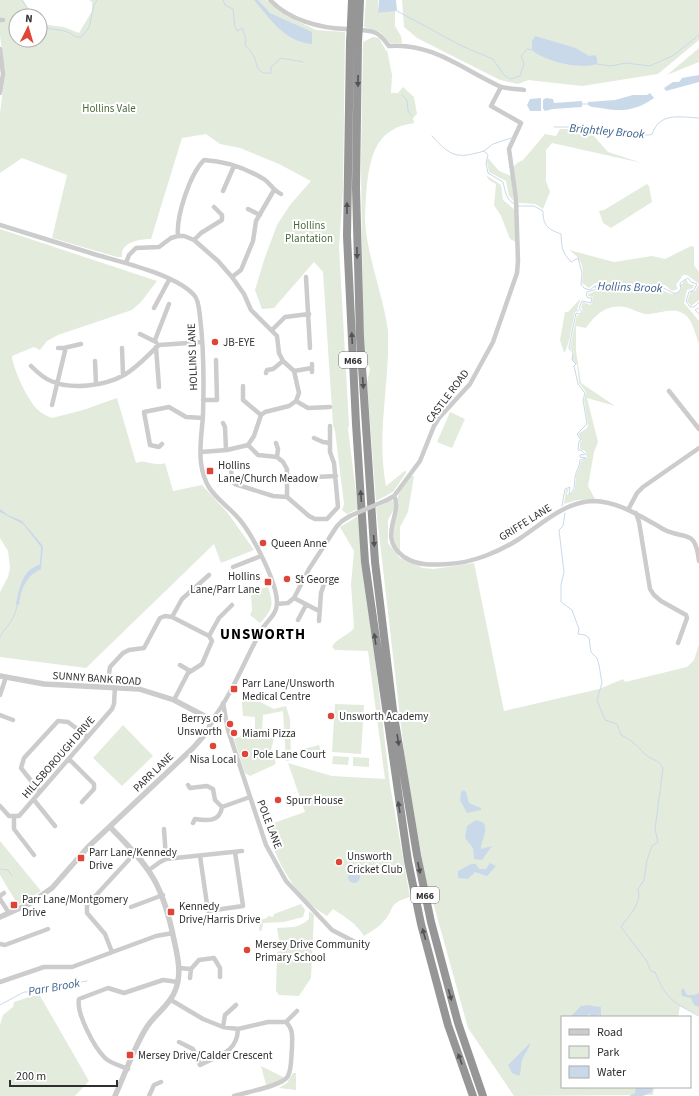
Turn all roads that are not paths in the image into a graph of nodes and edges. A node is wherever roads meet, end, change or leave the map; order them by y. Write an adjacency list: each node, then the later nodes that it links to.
1 (270, 0): 6 (street)
2 (352, 0): 4 (highway, M66)
3 (360, 0): 4 (highway, M66)
4 (355, 24): 94 (highway, M66, bridge)
5 (0, 50): 8 (street)
6 (501, 87): 7 (street); 70 (street, CASTLE ROAD)
7 (524, 90)
8 (0, 93)
9 (234, 166): 10 (street); 11 (street); 17 (street)
10 (274, 190): 12 (street); 15 (street)
11 (223, 191)
12 (281, 194)
13 (214, 206): 18 (street)
14 (248, 209): 15 (street)
15 (260, 215): 20 (street)
16 (0, 225): 19 (street, HOLLINS LANE)
17 (178, 236): 18 (street); 19 (street)
18 (194, 240): 20 (street)
19 (126, 263): 22 (street, HOLLINS LANE)
20 (232, 277): 26 (street)
21 (306, 278): 25 (street)
22 (169, 280): 24 (street); 29 (street, HOLLINS LANE)
23 (169, 304): 28 (street)
24 (154, 308)
25 (309, 314): 26 (street); 35 (street)
26 (272, 330): 38 (street)
27 (140, 334): 28 (street)
28 (155, 340): 31 (street)
29 (202, 342): 31 (street); 49 (street, HOLLINS LANE)
30 (81, 344): 33 (street)
31 (157, 346): 43 (street); 47 (street)
32 (58, 348): 33 (street)
33 (64, 348): 44 (street)
34 (122, 348): 43 (street)
35 (310, 348)
36 (216, 360): 49 (street)
37 (95, 361): 45 (street)
38 (283, 361): 41 (street); 42 (street)
39 (31, 366): 44 (street)
40 (312, 368): 41 (street)
41 (294, 371): 50 (street)
42 (266, 373)
43 (123, 375): 45 (street)
44 (56, 383): 45 (street); 51 (street)
45 (96, 384)
46 (243, 386): 53 (street)
47 (159, 387)
48 (669, 391): 57 (street)
49 (203, 400): 54 (street, HOLLINS LANE)
50 (296, 401): 52 (street); 53 (street)
51 (52, 406)
52 (330, 408)
53 (261, 415): 62 (street)
54 (203, 418): 61 (street); 65 (street, HOLLINS LANE)
55 (223, 423): 64 (street)
56 (330, 426): 59 (street)
57 (699, 429)
58 (316, 441): 59 (street)
59 (330, 442): 68 (street)
60 (276, 443): 66 (street)
61 (162, 444)
62 (248, 445): 64 (street); 66 (street)
63 (699, 448): 72 (street)
64 (226, 450): 65 (street)
65 (201, 452): 74 (street, HOLLINS LANE)
66 (277, 457): 71 (street)
67 (231, 468): 71 (street)
68 (336, 476): 69 (street); 71 (street)
69 (316, 477)
70 (394, 496): 72 (street, GRIFFE LANE); 79 (street, CASTLE ROAD, bridge)
71 (287, 497)
72 (628, 510): 73 (street, GRIFFE LANE)
73 (636, 513): 75 (street, GRIFFE LANE); 88 (street)
74 (262, 556): 76 (street); 80 (street, HOLLINS LANE)
75 (698, 561)
76 (233, 567)
77 (209, 576): 84 (street)
78 (324, 584): 83 (street)
79 (294, 598): 80 (street); 82 (street)
80 (277, 604): 97 (street, PARR LANE)
81 (232, 605): 87 (street)
82 (306, 605): 83 (street); 85 (street)
83 (319, 611): 86 (street)
84 (172, 617): 87 (street); 92 (street)
85 (298, 620)
86 (319, 621)
87 (209, 636): 90 (street)
88 (678, 643)
89 (180, 665): 90 (street)
90 (190, 671): 96 (street)
91 (3, 677): 92 (street, SUNNY BANK ROAD); 95 (street)
92 (107, 687): 93 (street, SUNNY BANK ROAD)
93 (115, 687): 96 (street, SUNNY BANK ROAD); 101 (street, HILLSBOROUGH DRIVE)
94 (386, 688): 150 (highway, M66, one-way to 94); 151 (highway, M66, one-way to 151)
95 (0, 695)
96 (174, 700): 100 (street, SUNNY BANK ROAD)
97 (224, 703): 100 (street, PARR LANE); 105 (street, POLE LANE)
98 (0, 715): 99 (street)
99 (13, 720)
100 (212, 720): 113 (street, PARR LANE)
101 (88, 737): 102 (street, HILLSBOROUGH DRIVE); 104 (street)
102 (68, 759): 104 (street, HILLSBOROUGH DRIVE); 107 (street)
103 (188, 785): 109 (street)
104 (40, 792): 106 (street, HILLSBOROUGH DRIVE)
105 (250, 797): 109 (street); 129 (street, POLE LANE)
106 (34, 800): 110 (street, HILLSBOROUGH DRIVE); 112 (street)
107 (82, 802)
108 (0, 806): 110 (street)
109 (222, 807): 111 (street)
110 (14, 817): 118 (street)
111 (193, 823)
112 (55, 826)
113 (110, 827): 117 (street); 125 (street, PARR LANE)
114 (163, 831): 120 (street)
115 (242, 851): 116 (street)
116 (235, 852): 119 (street); 119 (street)
117 (135, 853): 121 (street); 131 (street)
118 (34, 854)
119 (200, 856): 120 (street)
120 (166, 859): 121 (street)
121 (149, 870): 122 (street)
122 (163, 896): 124 (street); 128 (street)
123 (0, 899): 125 (street)
124 (130, 907)
125 (9, 913): 126 (street, PARR LANE)
126 (0, 917)
127 (48, 930): 130 (street)
128 (173, 933): 131 (street); 132 (street)
129 (357, 943)
130 (0, 944)
131 (112, 952): 136 (street)
132 (179, 968): 133 (street); 137 (street)
133 (191, 969): 134 (street); 135 (street)
134 (220, 977)
135 (190, 978)
136 (0, 982)
137 (178, 982): 138 (street); 145 (street)
138 (171, 1000): 142 (street); 145 (street)
139 (236, 1005): 142 (street)
140 (297, 1011): 141 (street)
141 (286, 1022): 143 (street); 149 (street)
142 (223, 1027): 143 (street)
143 (238, 1029): 144 (street)
144 (179, 1042)
145 (128, 1069): 147 (street)
146 (160, 1082): 148 (street)
147 (115, 1096)
148 (149, 1096)
149 (234, 1096)
150 (473, 1096)
151 (483, 1096)

